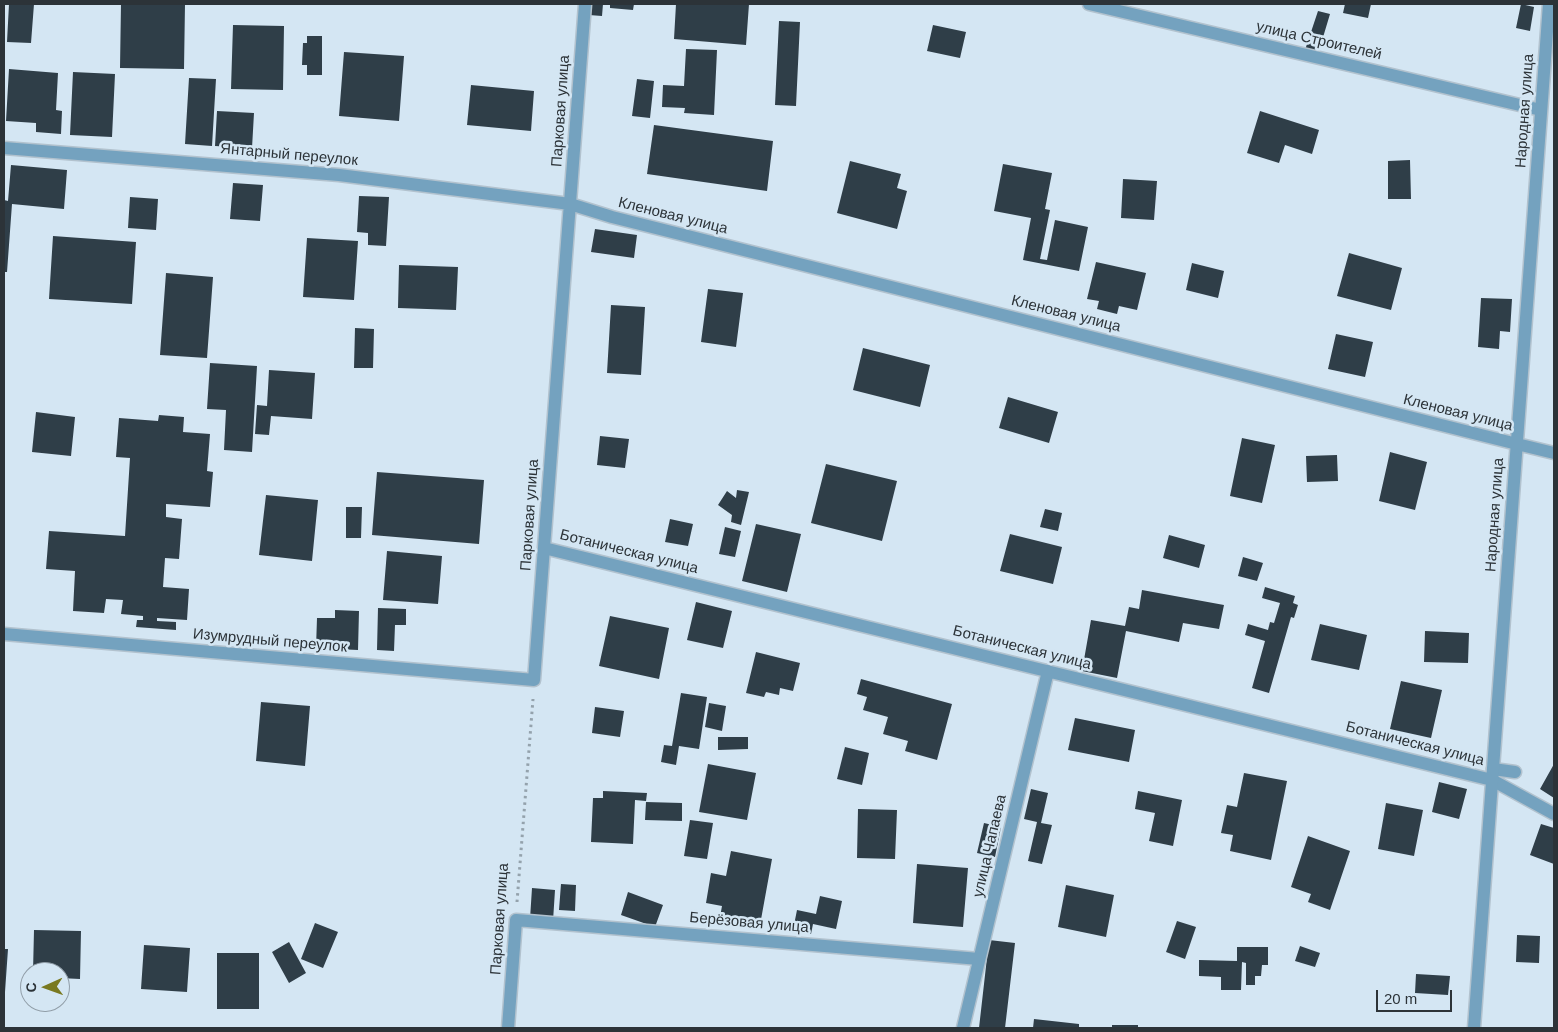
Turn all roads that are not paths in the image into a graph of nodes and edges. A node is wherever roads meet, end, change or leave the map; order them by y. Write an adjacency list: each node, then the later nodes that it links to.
1 (585, 4): 6 (street, Парковая улица)
2 (1089, 4): 4 (street, улица Строителей)
3 (1549, 4): 4 (street, Народная улица)
4 (1541, 110): 7 (street, Народная улица)
5 (4, 148): 6 (street, Янтарный переулок)
6 (570, 204): 7 (street, Кленовая улица); 9 (street, Парковая улица)
7 (1517, 444): 8 (street, Кленовая улица); 14 (street, Народная улица)
8 (1554, 453)
9 (544, 548): 11 (street, Ботаническая улица); 12 (street, Парковая улица)
10 (4, 634): 12 (street, Изумрудный переулок)
11 (1048, 671): 14 (street, Ботаническая улица); 17 (street, улица Чапаева)
12 (534, 680)
13 (1515, 772): 14 (street)
14 (1492, 775): 15 (street); 20 (street, Народная улица)
15 (1554, 814)
16 (516, 920): 17 (street, Берёзовая улица); 18 (street, Парковая улица)
17 (980, 959): 19 (street, улица Чапаева)
18 (508, 1028)
19 (963, 1028)
20 (1474, 1028)

